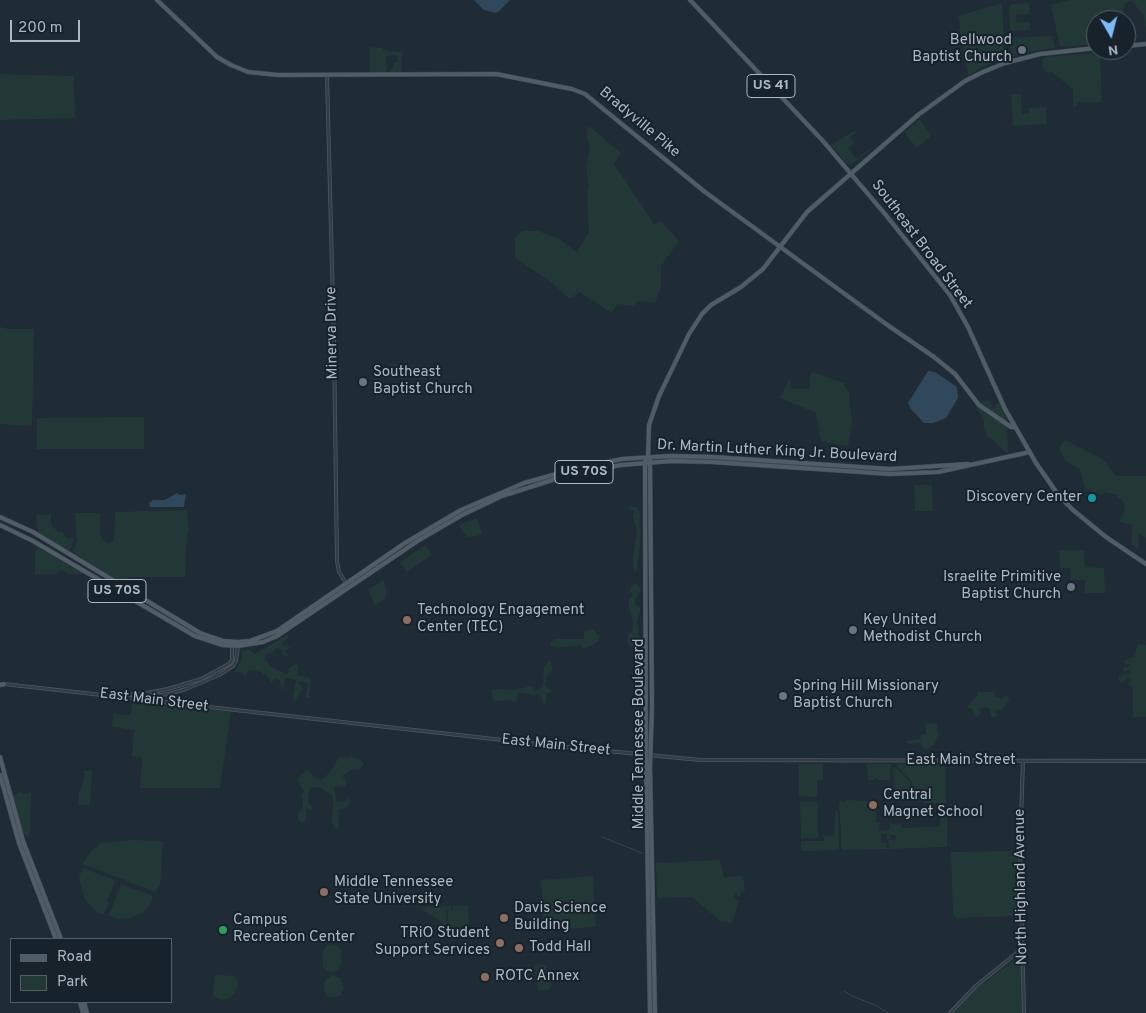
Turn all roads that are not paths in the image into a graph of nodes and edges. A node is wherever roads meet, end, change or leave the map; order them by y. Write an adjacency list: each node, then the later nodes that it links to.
1 (157, 0): 4 (main road, Bradyville Pike)
2 (690, 0): 5 (main road, Southeast Broad Street / US 41)
3 (1086, 49): 5 (main road)
4 (327, 75): 6 (main road, Bradyville Pike); 16 (street, Minerva Drive)
5 (850, 173): 6 (main road); 7 (main road, Southeast Broad Street / US 41)
6 (781, 247): 7 (main road, Bradyville Pike); 9 (main road)
7 (1015, 427): 8 (main road, Southeast Broad Street / US 41)
8 (1030, 452): 12 (main road, Dr. Martin Luther King Jr. Boulevard / US 70S); 15 (main road, Southeast Broad Street / US 41)
9 (648, 457): 10 (main road); 11 (main road); 12 (main road, Dr. Martin Luther King Jr. Boulevard / US 70S); 16 (main road, Dr. Martin Luther King Jr. Boulevard / US 70S)
10 (645, 462): 11 (main road, Dr. Martin Luther King Jr. Boulevard / US 70S); 17 (main road, Dr. Martin Luther King Jr. Boulevard / US 70S); 25 (main road, Middle Tennessee Boulevard)
11 (652, 462): 12 (main road, Dr. Martin Luther King Jr. Boulevard / US 70S); 25 (main road, Middle Tennessee Boulevard)
12 (973, 465)
13 (0, 517): 18 (main road, Dr. Martin Luther King Jr. Boulevard / US 70S)
14 (0, 526): 18 (main road, Dr. Martin Luther King Jr. Boulevard / US 70S)
15 (1146, 564)
16 (346, 584): 17 (street, Minerva Drive); 19 (main road, Dr. Martin Luther King Jr. Boulevard / US 70S)
17 (349, 588): 19 (main road, Dr. Martin Luther King Jr. Boulevard / US 70S)
18 (232, 644): 19 (main road, Dr. Martin Luther King Jr. Boulevard / US 70S); 21 (street)
19 (238, 644): 21 (street)
20 (1, 684): 22 (street, East Main Street)
21 (146, 695): 22 (street); 23 (street); 24 (street)
22 (116, 696): 23 (street, East Main Street)
23 (134, 698): 24 (street, East Main Street)
24 (158, 701): 25 (street, East Main Street)
25 (648, 756): 28 (street, East Main Street); 33 (main road, Middle Tennessee Boulevard); 34 (main road, Middle Tennessee Boulevard)
26 (0, 757): 31 (main road)
27 (1146, 760): 28 (street, East Main Street)
28 (1023, 761): 32 (street, North Highland Avenue)
29 (0, 775): 30 (main road)
30 (56, 938)
31 (61, 938)
32 (1023, 948): 35 (street); 36 (street, North Highland Avenue)
33 (650, 1013)
34 (655, 1013)
35 (950, 1013)
36 (1024, 1013)

